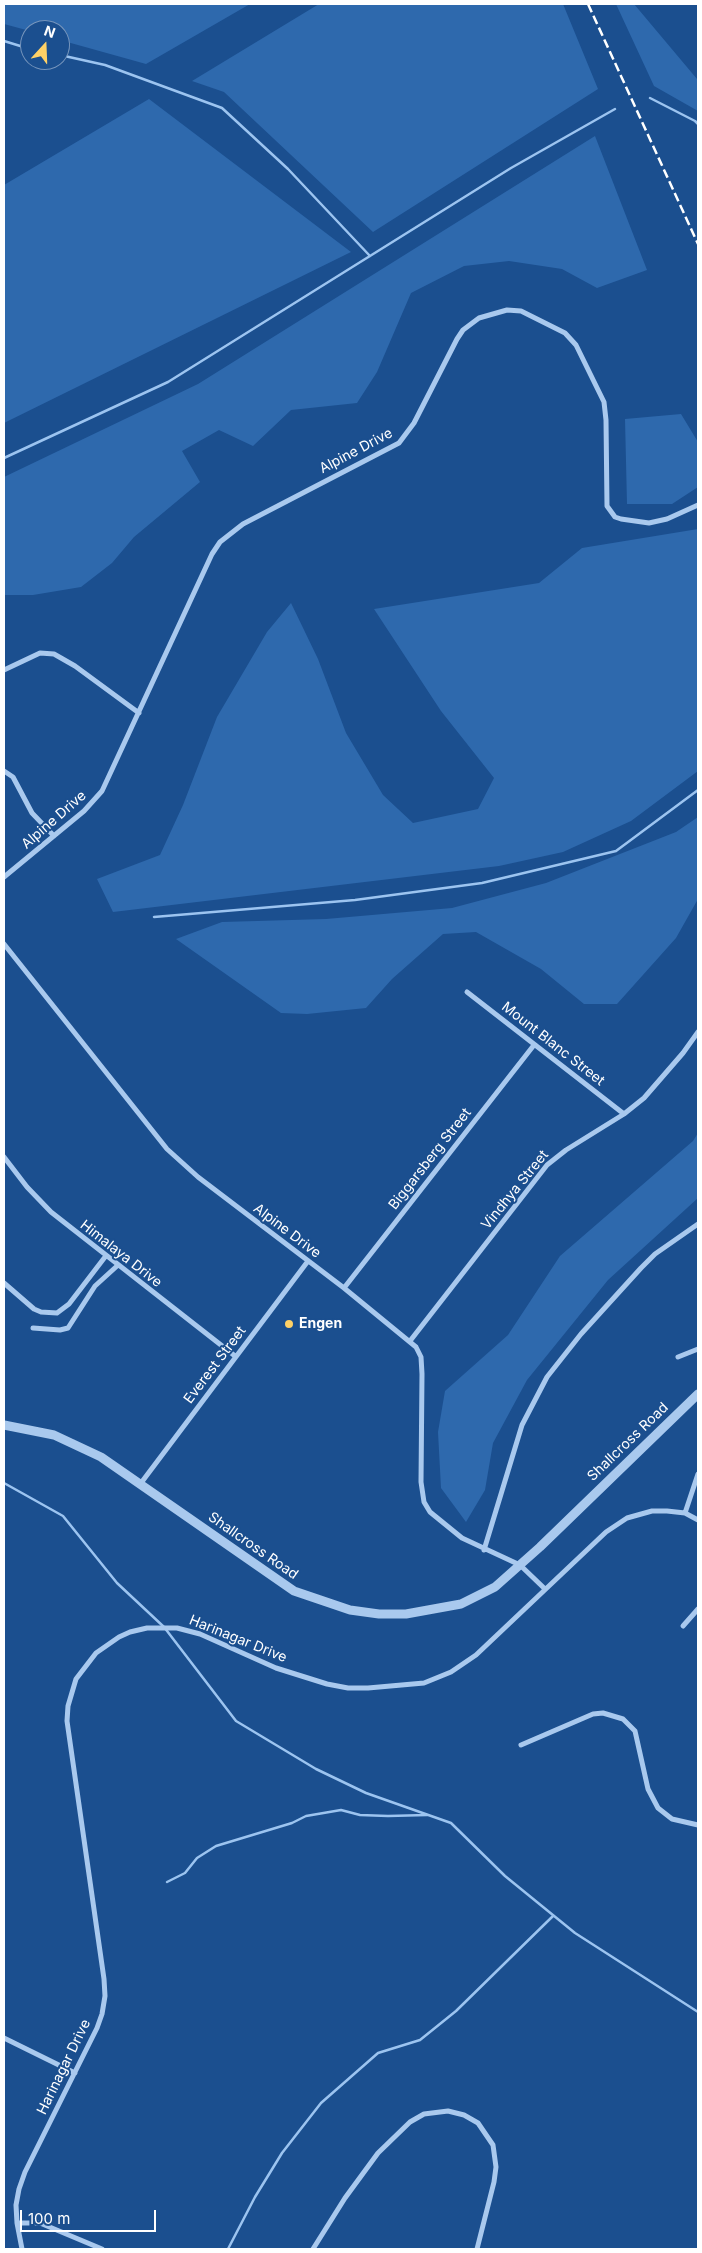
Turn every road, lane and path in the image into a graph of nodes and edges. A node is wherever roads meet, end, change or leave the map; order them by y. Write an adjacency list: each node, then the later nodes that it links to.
1 (698, 506): 3 (street, Alpine Drive)
2 (4, 670): 3 (street)
3 (139, 713): 5 (street, Alpine Drive)
4 (4, 770): 5 (street)
5 (54, 836): 6 (street, Alpine Drive)
6 (4, 877)
7 (4, 944): 15 (street, Alpine Drive)
8 (467, 992): 10 (street, Mount Blanc Street)
9 (698, 1032): 11 (street, Vindhya Street)
10 (534, 1045): 11 (street, Mount Blanc Street); 18 (street, Biggarsberg Street)
11 (624, 1114): 20 (street, Vindhya Street)
12 (4, 1157): 14 (street, Himalaya Drive)
13 (698, 1224): 30 (street)
14 (105, 1256): 16 (street, Himalaya Drive); 17 (street)
15 (308, 1260): 18 (street, Alpine Drive); 22 (street, Everest Street)
16 (117, 1266): 19 (street); 22 (street, Himalaya Drive)
17 (4, 1283)
18 (344, 1288): 20 (street, Alpine Drive)
19 (33, 1328)
20 (410, 1341): 30 (street, Alpine Drive)
21 (698, 1349): 23 (street)
22 (235, 1356): 27 (street, Everest Street)
23 (678, 1357)
24 (698, 1394): 31 (street, Shallcross Road)
25 (4, 1425): 27 (street, Shallcross Road)
26 (698, 1474): 28 (street)
27 (142, 1484): 31 (street, Shallcross Road)
28 (685, 1513): 29 (street, Harinagar Drive); 32 (street, Harinagar Drive)
29 (698, 1520)
30 (484, 1550): 31 (street, Alpine Drive)
31 (520, 1564): 32 (street, Alpine Drive)
32 (545, 1589): 38 (street, Harinagar Drive)
33 (698, 1609): 34 (street)
34 (683, 1626)
35 (521, 1745): 36 (street)
36 (698, 1825)
37 (4, 2038): 38 (street)
38 (75, 2073): 39 (street, Harinagar Drive)
39 (17, 2223): 40 (street, Harinagar Drive); 41 (street)
40 (22, 2249)
41 (102, 2249)
42 (313, 2249): 43 (street)
43 (477, 2249)

